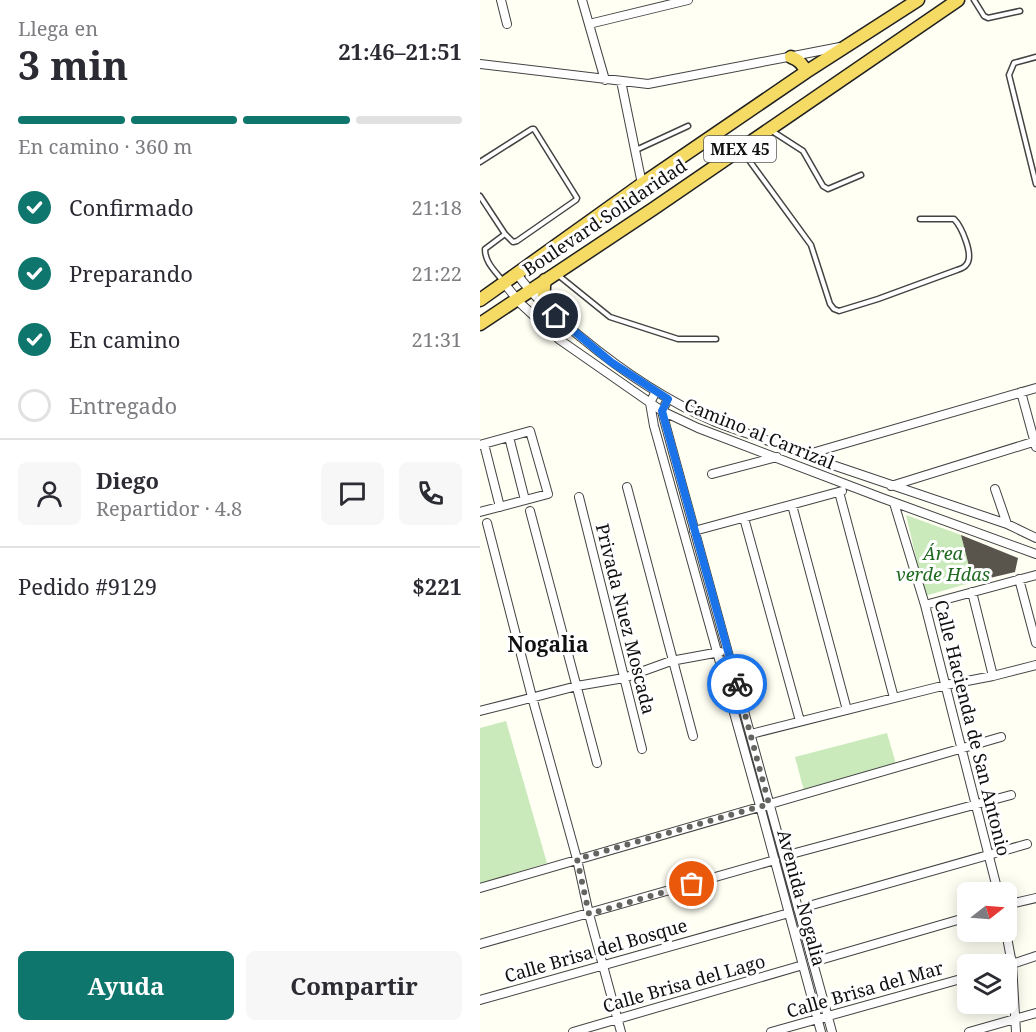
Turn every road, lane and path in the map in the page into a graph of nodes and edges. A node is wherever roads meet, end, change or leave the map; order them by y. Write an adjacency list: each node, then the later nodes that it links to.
1 (501, 0): 8 (street)
2 (582, 0): 9 (street)
3 (688, 0): 9 (street)
4 (918, 0): 10 (highway, Boulevard Solidaridad / MEX 45)
5 (958, 0): 18 (highway, Boulevard Solidaridad / MEX 45)
6 (974, 0): 7 (lane)
7 (1020, 11)
8 (507, 24)
9 (589, 24): 15 (street)
10 (849, 45): 11 (street); 14 (highway, Boulevard Solidaridad / MEX 45)
11 (791, 57): 14 (highway); 16 (street)
12 (1036, 57): 24 (lane)
13 (480, 64): 15 (street)
14 (806, 72): 23 (highway, Boulevard Solidaridad / MEX 45)
15 (605, 80): 16 (street)
16 (621, 81): 20 (street)
17 (688, 126): 20 (lane)
18 (769, 129): 19 (highway, Boulevard Solidaridad / MEX 45); 22 (lane)
19 (741, 148): 26 (lane); 29 (highway, Boulevard Solidaridad / MEX 45)
20 (636, 150): 23 (street)
21 (480, 162): 27 (lane)
22 (861, 175)
23 (642, 184): 28 (highway, Boulevard Solidaridad / MEX 45)
24 (1036, 184)
25 (480, 196): 27 (lane)
26 (920, 219)
27 (505, 234): 30 (lane)
28 (518, 274): 30 (highway, Boulevard Solidaridad / MEX 45); 31 (street, Camino al Carrizal)
29 (550, 276): 31 (highway, Boulevard Solidaridad / MEX 45); 34 (highway); 36 (lane)
30 (504, 283): 32 (street, Camino al Carrizal); 33 (highway, Boulevard Solidaridad / MEX 45)
31 (529, 290): 32 (highway, Boulevard Solidaridad / MEX 45); 34 (street, Camino al Carrizal)
32 (516, 299): 35 (highway, Boulevard Solidaridad / MEX 45); 41 (street, Camino al Carrizal)
33 (480, 300)
34 (546, 307): 38 (street, Camino al Carrizal)
35 (480, 324)
36 (716, 339)
37 (1036, 388): 39 (street)
38 (656, 391): 40 (street, Camino al Carrizal); 41 (street)
39 (1021, 392): 44 (street); 46 (street)
40 (668, 399): 42 (street); 46 (street, Camino al Carrizal)
41 (651, 403): 42 (street, Camino al Carrizal); 75 (street, Avenida Nogalia)
42 (662, 411): 47 (street, Camino al Carrizal); 66 (street, Avenida Nogalia)
43 (509, 437): 45 (street); 56 (street); 56 (street)
44 (1035, 443): 49 (street)
45 (482, 445): 59 (street)
46 (803, 455): 49 (street, Camino al Carrizal)
47 (777, 457): 48 (street); 51 (street, Camino al Carrizal)
48 (712, 474)
49 (891, 486): 54 (street, Camino al Carrizal)
50 (627, 487): 76 (street)
51 (855, 488): 53 (street); 57 (street, Camino al Carrizal)
52 (995, 489): 65 (street)
53 (839, 492): 58 (street); 83 (street)
54 (921, 496): 61 (street); 65 (street, Camino al Carrizal)
55 (579, 497): 79 (street, Privada Nuez Moscada)
56 (525, 500): 59 (street)
57 (894, 502): 61 (street, Camino al Carrizal); 72 (street, Calle Hacienda de San Antonio)
58 (792, 505): 63 (street); 85 (street)
59 (500, 507): 62 (street)
60 (530, 511): 81 (street)
61 (917, 511): 68 (street, Camino al Carrizal)
62 (480, 512)
63 (744, 518): 66 (street); 86 (street)
64 (487, 523): 82 (street)
65 (1007, 524): 67 (street, Camino al Carrizal)
66 (694, 531): 74 (street, Avenida Nogalia)
67 (1036, 538)
68 (1036, 554)
69 (1036, 574): 70 (street)
70 (1019, 579): 71 (street); 73 (street)
71 (972, 592): 72 (street); 78 (street)
72 (925, 604): 80 (street, Calle Hacienda de San Antonio)
73 (1036, 643)
74 (727, 650): 75 (street); 87 (street, Avenida Nogalia)
75 (717, 653): 76 (street); 96 (street, Avenida Nogalia)
76 (671, 660): 79 (street); 88 (street)
77 (1036, 665): 78 (street)
78 (993, 676): 80 (street)
79 (624, 678): 81 (street); 90 (street, Privada Nuez Moscada)
80 (945, 685): 83 (street); 91 (street, Calle Hacienda de San Antonio)
81 (577, 686): 82 (street); 92 (street)
82 (532, 697): 84 (street); 100 (street)
83 (894, 698): 85 (street)
84 (481, 708)
85 (847, 710): 86 (street)
86 (800, 721): 87 (street)
87 (751, 734): 94 (street, Avenida Nogalia)
88 (693, 736)
89 (1001, 737): 91 (street)
90 (642, 749)
91 (962, 749): 94 (street); 95 (street, Calle Hacienda de San Antonio)
92 (597, 763)
93 (1011, 795): 95 (street)
94 (769, 804): 96 (street); 98 (street, Avenida Nogalia)
95 (976, 805): 98 (street); 99 (street, Calle Hacienda de San Antonio)
96 (760, 806): 100 (street); 101 (street, Avenida Nogalia)
97 (1028, 844): 99 (street)
98 (784, 855): 106 (street, Avenida Nogalia)
99 (989, 856): 102 (street, Calle Hacienda de San Antonio); 106 (street)
100 (577, 859): 103 (street); 108 (street)
101 (775, 860): 107 (street, Avenida Nogalia); 108 (street)
102 (996, 882)
103 (480, 888)
104 (1036, 898): 105 (street)
105 (1017, 902)
106 (798, 909): 112 (street, Avenida Nogalia)
107 (789, 913): 114 (street, Calle Brisa del Bosque); 115 (street, Avenida Nogalia)
108 (589, 914): 110 (street); 114 (street)
109 (957, 920): 112 (street)
110 (480, 944)
111 (1036, 956): 113 (street)
112 (813, 962): 120 (street, Avenida Nogalia)
113 (1017, 962)
114 (603, 965): 117 (street, Calle Brisa del Bosque); 122 (street)
115 (803, 965): 121 (street, Avenida Nogalia); 122 (street, Calle Brisa del Lago)
116 (957, 980): 120 (street, Calle Brisa del Mar)
117 (480, 1000)
118 (1036, 1013): 123 (street)
119 (1014, 1014): 123 (street)
120 (828, 1016): 121 (street, Calle Brisa del Mar); 128 (street, Avenida Nogalia)
121 (817, 1018): 126 (street, Calle Brisa del Mar); 127 (street, Avenida Nogalia)
122 (617, 1019): 124 (street, Calle Brisa del Lago); 125 (street)
123 (1015, 1019): 129 (street); 130 (street)
124 (573, 1032)
125 (621, 1032)
126 (771, 1032)
127 (821, 1032)
128 (832, 1032)
129 (969, 1032)
130 (1016, 1032)

